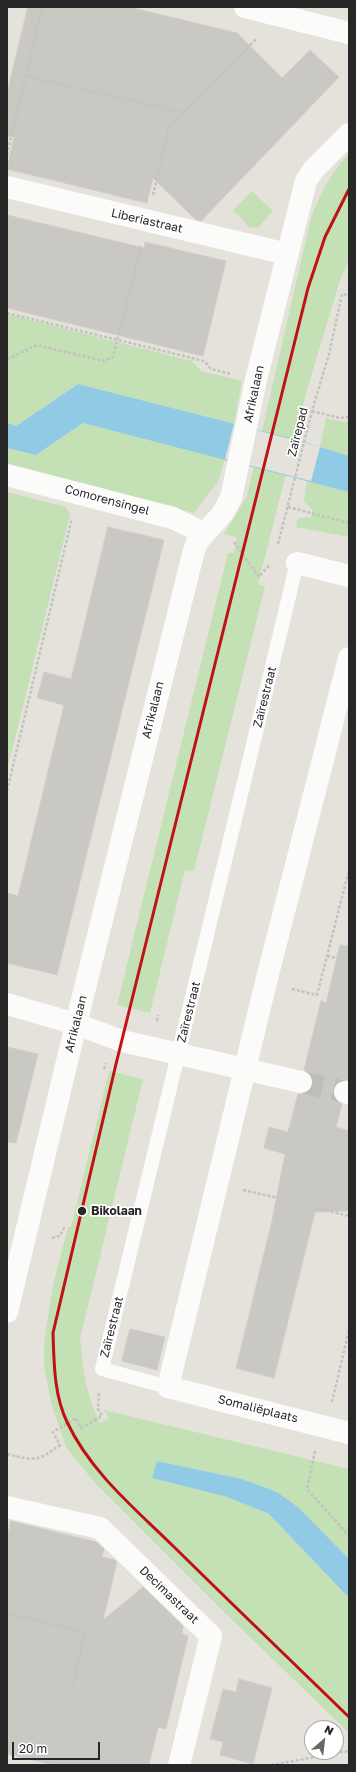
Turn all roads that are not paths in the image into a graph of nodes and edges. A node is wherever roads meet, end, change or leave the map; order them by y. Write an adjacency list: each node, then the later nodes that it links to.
1 (245, 7): 2 (street)
2 (349, 33)
3 (349, 134): 5 (street, Afrikalaan)
4 (7, 187): 5 (street, Liberiastraat)
5 (287, 254): 7 (street, Afrikalaan)
6 (7, 475): 7 (street, Comorensingel)
7 (203, 533): 12 (street, Afrikalaan)
8 (297, 563): 9 (street); 13 (lane, Zaïrestraat)
9 (349, 576)
10 (349, 658): 14 (street)
11 (7, 1004): 12 (street)
12 (76, 1024): 13 (street); 16 (street, Afrikalaan)
13 (178, 1054): 14 (street); 17 (lane, Zaïrestraat)
14 (245, 1070): 15 (street); 17 (street)
15 (301, 1082)
16 (7, 1312)
17 (168, 1386): 18 (street, Somaliëplaats)
18 (349, 1433)
19 (7, 1507): 20 (street, Decimastraat)
20 (179, 1765)

